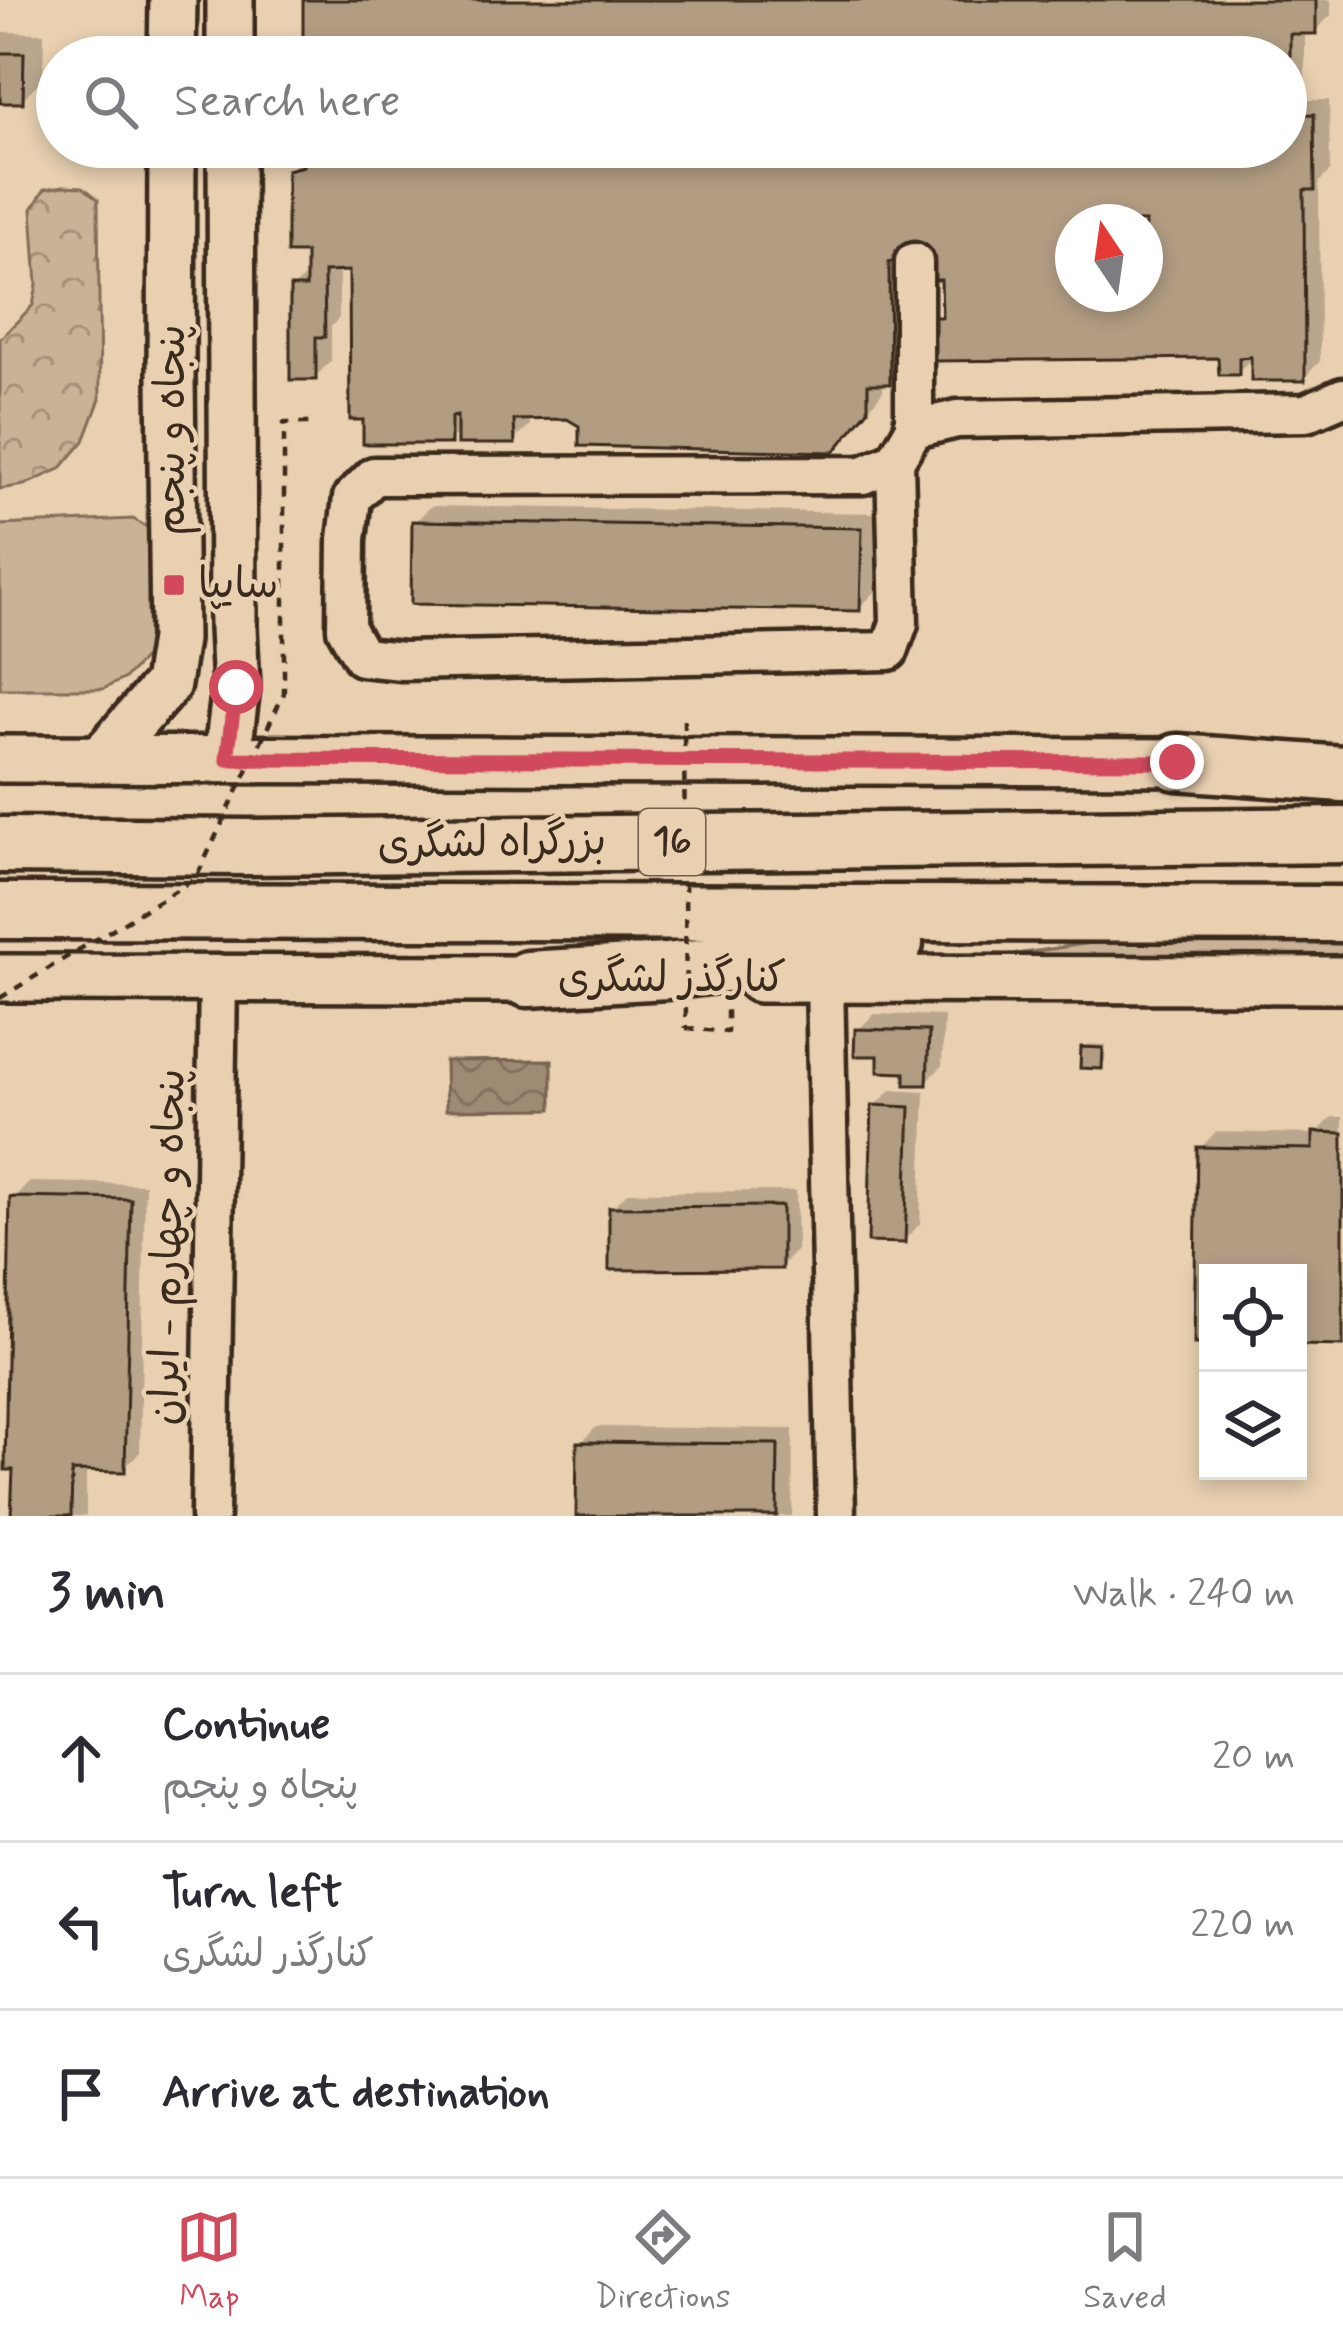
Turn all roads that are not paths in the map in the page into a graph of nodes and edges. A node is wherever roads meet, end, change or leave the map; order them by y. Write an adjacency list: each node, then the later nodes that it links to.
1 (173, 0): 3 (main road)
2 (230, 0): 4 (main road)
3 (172, 36)
4 (230, 36)
5 (172, 168): 11 (main road, پنجاه و پنجم)
6 (231, 168): 12 (main road, پنجاه و پنجم)
7 (914, 262): 9 (lane)
8 (1343, 397): 9 (lane)
9 (914, 429): 10 (lane)
10 (896, 461): 10 (lane)
11 (171, 663): 12 (main road); 14 (main road, پنجاه و پنجم)
12 (235, 667): 15 (main road, پنجاه و پنجم)
13 (0, 759): 14 (main road)
14 (101, 759): 15 (main road)
15 (227, 759): 16 (main road)
16 (1177, 762): 17 (main road); 18 (highway)
17 (1343, 762)
18 (1343, 774)
19 (1343, 835): 20 (highway, بزرگراه لشگری / 16)
20 (0, 845)
21 (0, 911): 22 (highway, بزرگراه لشگری / 16)
22 (1086, 914): 23 (highway, بزرگراه لشگری / 16); 26 (highway)
23 (1343, 914)
24 (0, 979): 25 (main road, کنارگذر لشگری)
25 (218, 979): 26 (main road, کنارگذر لشگری); 29 (lane, پنجاه و چهارم - ایران)
26 (528, 979): 27 (main road, کنارگذر لشگری)
27 (825, 979): 28 (main road, کنارگذر لشگری); 30 (lane)
28 (1343, 980)
29 (210, 1516)
30 (836, 1516)

